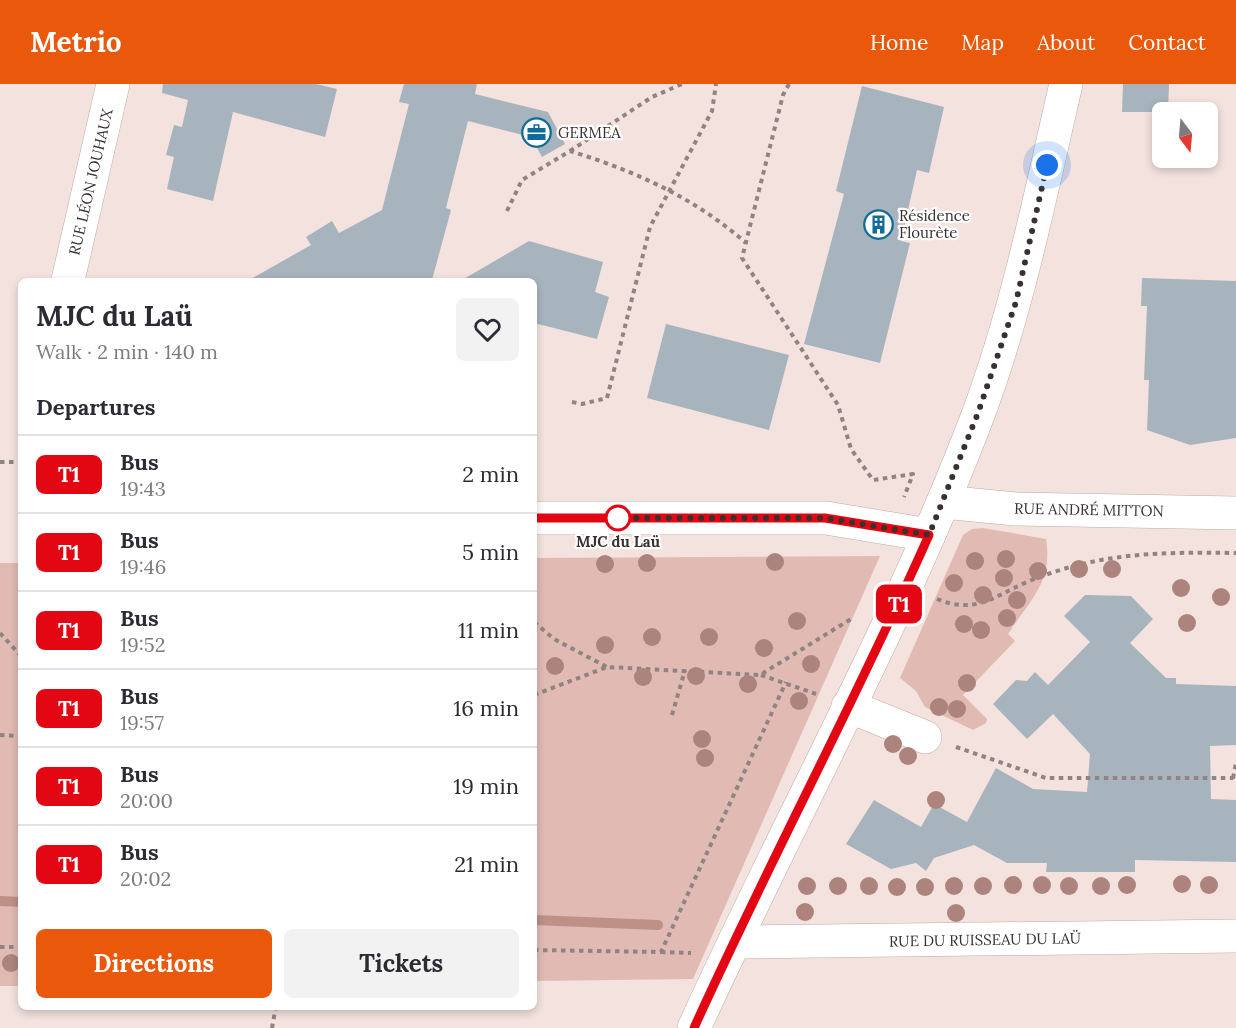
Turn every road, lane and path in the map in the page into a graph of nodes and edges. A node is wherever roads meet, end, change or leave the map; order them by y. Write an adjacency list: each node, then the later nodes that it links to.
1 (113, 84): 10 (street, RUE LÉON JOUHAUX)
2 (682, 84): 6 (path)
3 (716, 84): 7 (path)
4 (789, 84): 9 (path)
5 (1066, 84): 14 (street)
6 (570, 151): 7 (path); 8 (path)
7 (671, 191): 9 (path); 11 (path)
8 (507, 211)
9 (746, 243): 17 (path)
10 (68, 278)
11 (572, 402)
12 (0, 462): 13 (path)
13 (18, 462)
14 (943, 502): 15 (street, RUE ANDRÉ MITTON); 18 (street)
15 (1236, 513)
16 (537, 518): 17 (street)
17 (892, 527): 18 (street)
18 (929, 535): 20 (street)
19 (1236, 553): 20 (path)
20 (898, 604): 26 (path); 29 (street)
21 (537, 625): 24 (path)
22 (0, 633): 23 (path)
23 (18, 653)
24 (607, 667): 25 (path); 28 (path)
25 (685, 670): 26 (path); 30 (path)
26 (760, 675): 27 (path)
27 (786, 682): 29 (path); 41 (path)
28 (537, 694)
29 (848, 706): 33 (street); 37 (street)
30 (672, 715)
31 (0, 735): 32 (path)
32 (18, 736)
33 (925, 737): 35 (path)
34 (1236, 764): 35 (path)
35 (1234, 780)
36 (1236, 936): 37 (street, RUE DU RUISSEAU DU LAÜ)
37 (735, 942): 45 (street)
38 (0, 947): 39 (path)
39 (18, 947)
40 (537, 951): 41 (path)
41 (661, 952): 42 (path)
42 (697, 953)
43 (275, 1010): 44 (path)
44 (272, 1028)
45 (694, 1028)

